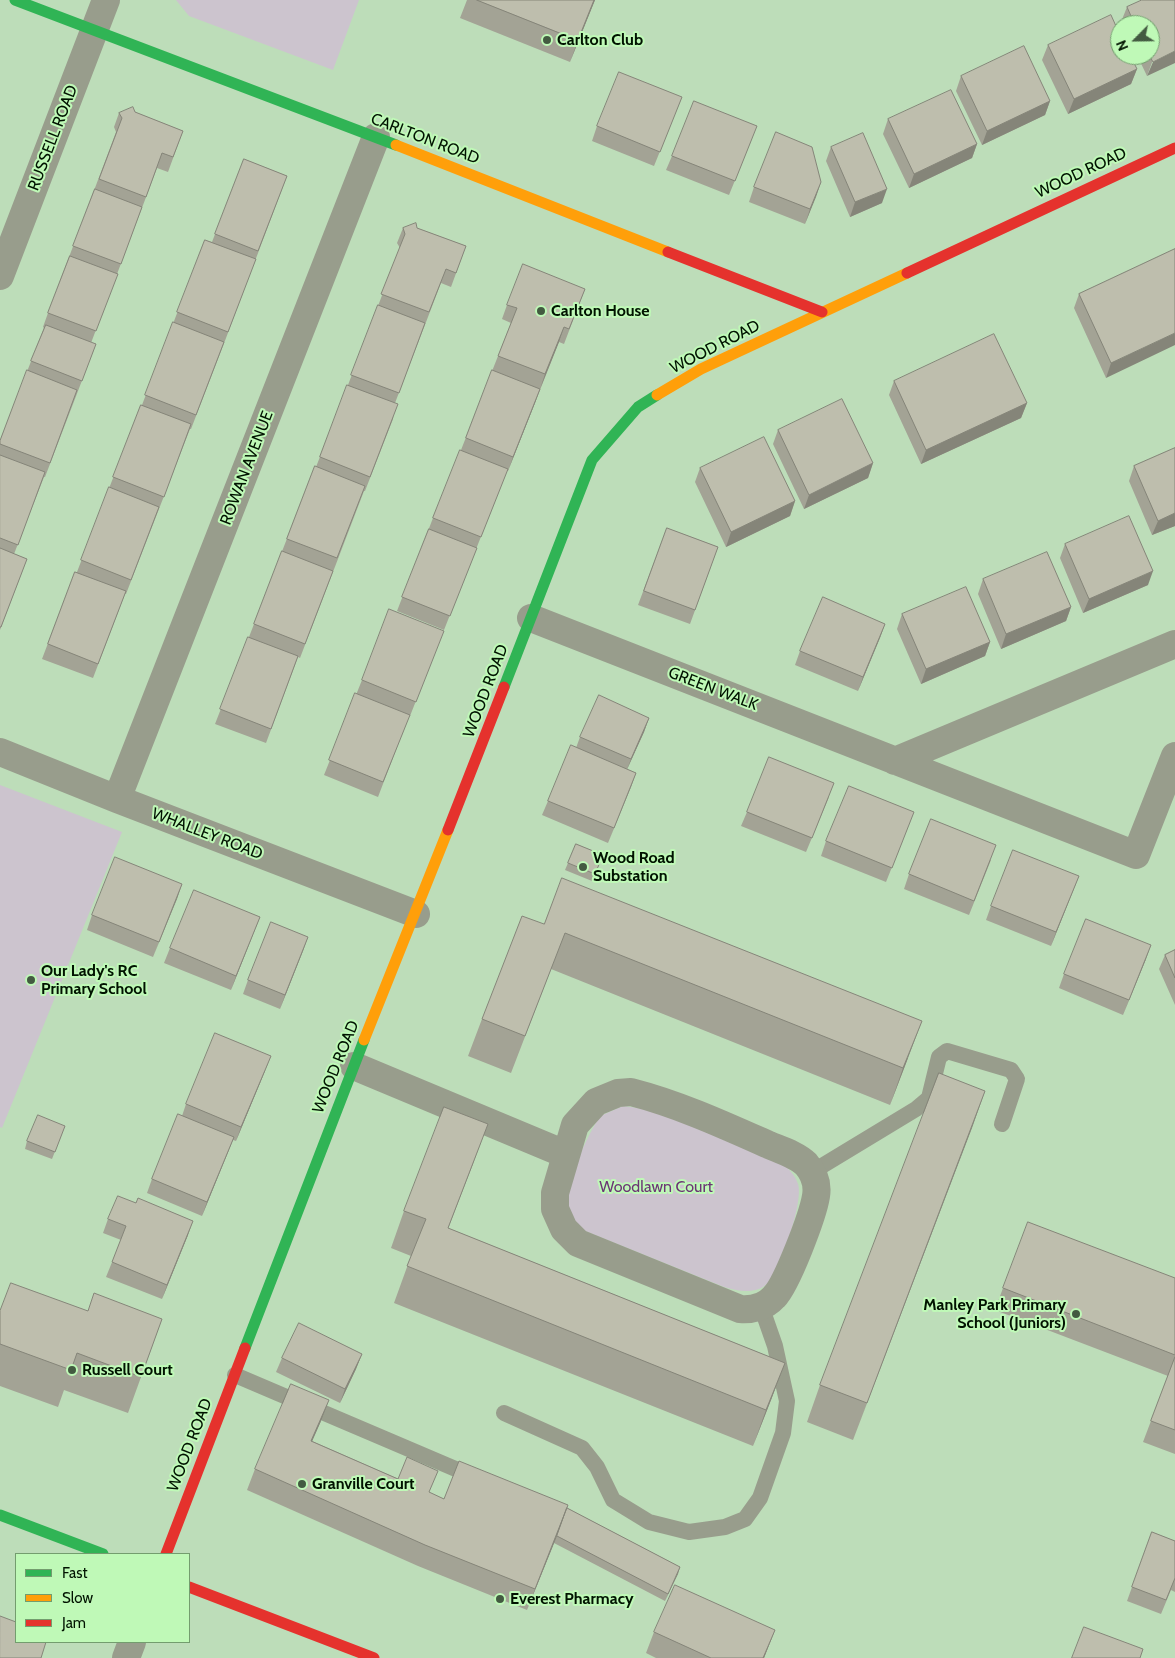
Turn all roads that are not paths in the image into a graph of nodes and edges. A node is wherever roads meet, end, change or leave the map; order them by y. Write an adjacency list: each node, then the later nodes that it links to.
1 (15, 0): 3 (street, CARLTON ROAD)
2 (106, 0): 3 (street, RUSSELL ROAD)
3 (94, 32): 4 (street, CARLTON ROAD); 6 (street, RUSSELL ROAD)
4 (376, 137): 7 (street, CARLTON ROAD); 13 (street, ROWAN AVENUE)
5 (1175, 148): 7 (street, WOOD ROAD)
6 (0, 276)
7 (822, 312): 8 (street, WOOD ROAD)
8 (532, 618): 12 (street, GREEN WALK); 14 (street, WOOD ROAD)
9 (1175, 644): 12 (street)
10 (0, 752): 13 (street, WHALLEY ROAD)
11 (1175, 756): 12 (street, GREEN WALK)
12 (895, 761)
13 (117, 799): 14 (street, WHALLEY ROAD)
14 (416, 914): 15 (street, WOOD ROAD)
15 (354, 1066): 17 (street); 20 (street, WOOD ROAD)
16 (1002, 1124): 18 (lane)
17 (565, 1154): 18 (street); 19 (street)
18 (812, 1172): 19 (street)
19 (761, 1306): 21 (lane)
20 (235, 1375): 22 (lane); 25 (street, WOOD ROAD)
21 (504, 1413)
22 (458, 1470)
23 (0, 1514): 24 (street)
24 (100, 1553)
25 (166, 1553)
26 (190, 1587): 29 (street)
27 (132, 1643): 28 (street)
28 (126, 1658)
29 (374, 1658)

